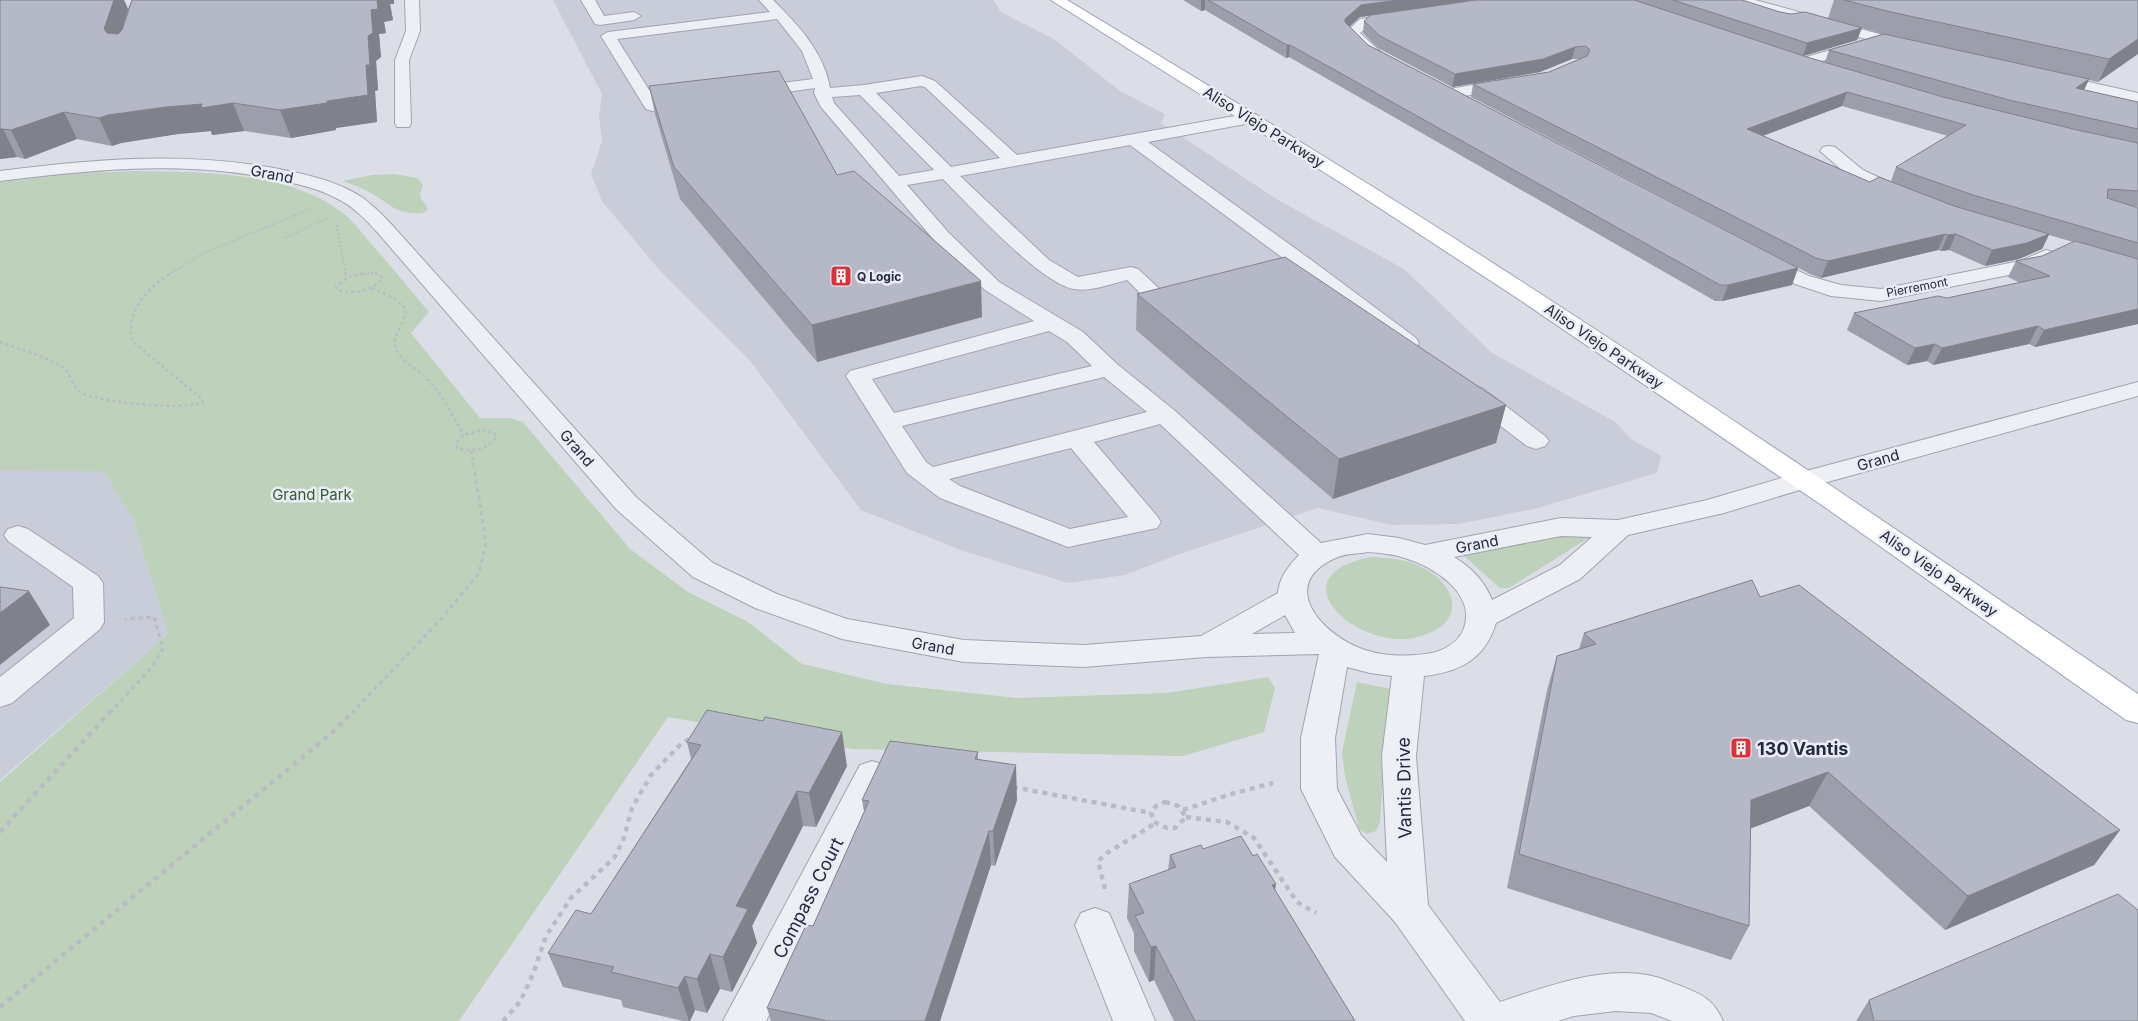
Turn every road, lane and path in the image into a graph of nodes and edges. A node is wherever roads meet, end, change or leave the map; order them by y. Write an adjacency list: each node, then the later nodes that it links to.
1 (412, 0): 25 (street)
2 (588, 0): 6 (street)
3 (1058, 0): 24 (main road, Aliso Viejo Parkway)
4 (1740, 0): 8 (street)
5 (763, 4): 17 (street); 21 (street)
6 (649, 14)
7 (1420, 14): 12 (street)
8 (1879, 40): 9 (street); 11 (street)
9 (1917, 48)
10 (1783, 57): 11 (street)
11 (1801, 63): 13 (street)
12 (1397, 67)
13 (1828, 71)
14 (2033, 74): 22 (street)
15 (1526, 81): 20 (street)
16 (1432, 85): 20 (street)
17 (822, 87): 18 (street); 19 (street); 31 (street)
18 (864, 90): 28 (street); 29 (street)
19 (737, 94)
20 (1449, 94): 23 (street)
21 (709, 98)
22 (2138, 98)
23 (1476, 108)
24 (1251, 118): 26 (street); 57 (main road, Aliso Viejo Parkway)
25 (403, 123)
26 (1133, 139): 28 (street); 39 (street)
27 (1829, 151): 32 (street)
28 (1013, 161): 29 (street)
29 (947, 173): 31 (street); 43 (street)
30 (0, 176): 65 (street, Grand)
31 (895, 182): 44 (street)
32 (1923, 203)
33 (311, 209): 45 (path)
34 (332, 216): 36 (path)
35 (336, 222): 40 (path)
36 (285, 238)
37 (2035, 240): 38 (street, Pierremont)
38 (1744, 250)
39 (1307, 266): 41 (street); 46 (street)
40 (348, 277): 42 (path); 42 (path)
41 (1249, 280)
42 (372, 288): 52 (path)
43 (1195, 292)
44 (1053, 323): 47 (street); 51 (street)
45 (0, 342)
46 (1428, 359)
47 (1109, 369): 50 (street); 51 (street)
48 (1459, 383): 54 (street)
49 (2138, 389): 57 (street, Grand)
50 (1165, 415): 53 (street); 61 (street)
51 (887, 422): 56 (street)
52 (464, 435): 55 (path); 55 (path)
53 (1077, 439): 56 (street); 56 (street)
54 (1536, 441)
55 (471, 451): 82 (path)
56 (928, 476)
57 (1804, 480): 58 (street, Grand); 69 (main road, Aliso Viejo Parkway)
58 (1618, 529): 60 (street, Grand); 63 (street, Grand)
59 (18, 536): 64 (street)
60 (1426, 554): 61 (street); 63 (street)
61 (1318, 556): 62 (street)
62 (1292, 598): 65 (street, Grand); 66 (street)
63 (1483, 616): 67 (street)
64 (89, 622): 68 (street); 78 (path)
65 (1206, 646): 66 (street, Grand)
66 (1331, 646): 67 (street); 80 (street)
67 (1410, 667): 80 (street, Vantis Drive)
68 (0, 695)
69 (2138, 711)
70 (697, 733): 83 (path)
71 (872, 774): 84 (street, Compass Court)
72 (1273, 783): 74 (path)
73 (1066, 796): 75 (path)
74 (1183, 810): 75 (path); 76 (path)
75 (1151, 813): 77 (path)
76 (1186, 817): 77 (path); 81 (path)
77 (1156, 823): 79 (path)
78 (0, 832)
79 (1101, 910): 85 (street)
80 (1409, 910): 86 (street)
81 (1316, 912)
82 (0, 1007)
83 (503, 1021)
84 (744, 1021)
85 (1134, 1021)
86 (1489, 1021)
87 (1500, 1021): 88 (street)
88 (1702, 1021)

